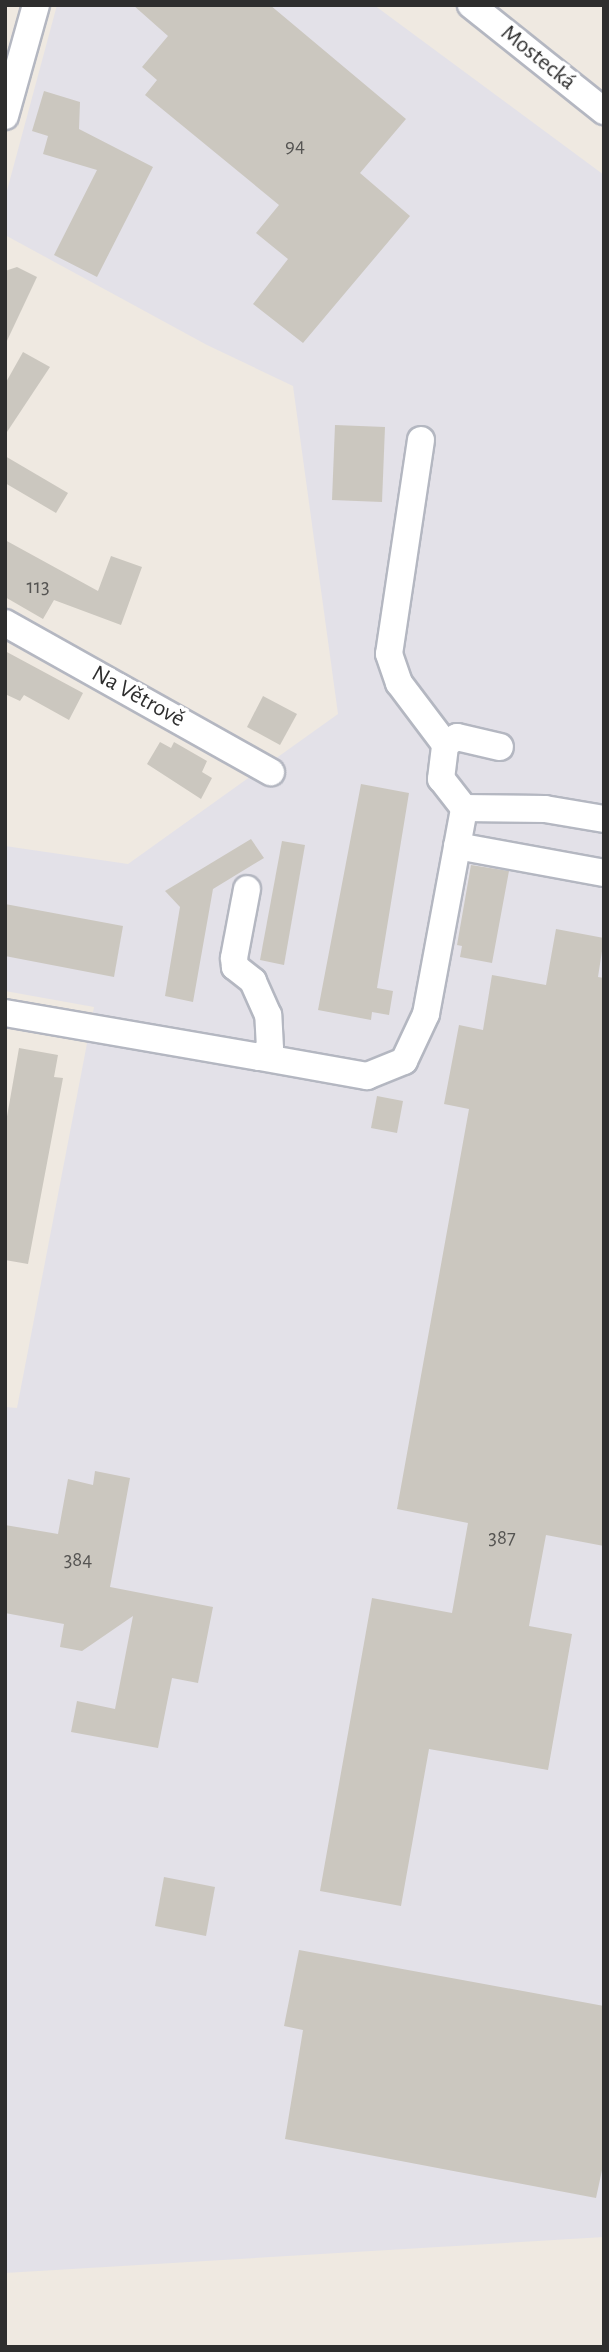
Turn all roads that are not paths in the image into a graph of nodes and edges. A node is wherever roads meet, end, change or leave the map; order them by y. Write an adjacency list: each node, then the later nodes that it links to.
1 (36, 5): 4 (street)
2 (471, 5): 3 (street, Mostecká)
3 (604, 111)
4 (5, 116)
5 (421, 440): 7 (street)
6 (5, 623): 9 (street, Na Větrově)
7 (445, 744): 8 (street); 10 (street)
8 (500, 747)
9 (271, 772)
10 (464, 808): 11 (street); 12 (street)
11 (604, 819)
12 (457, 846): 13 (street); 16 (street)
13 (604, 873)
14 (247, 889): 16 (street)
15 (5, 1013): 16 (street)
16 (260, 1057)

